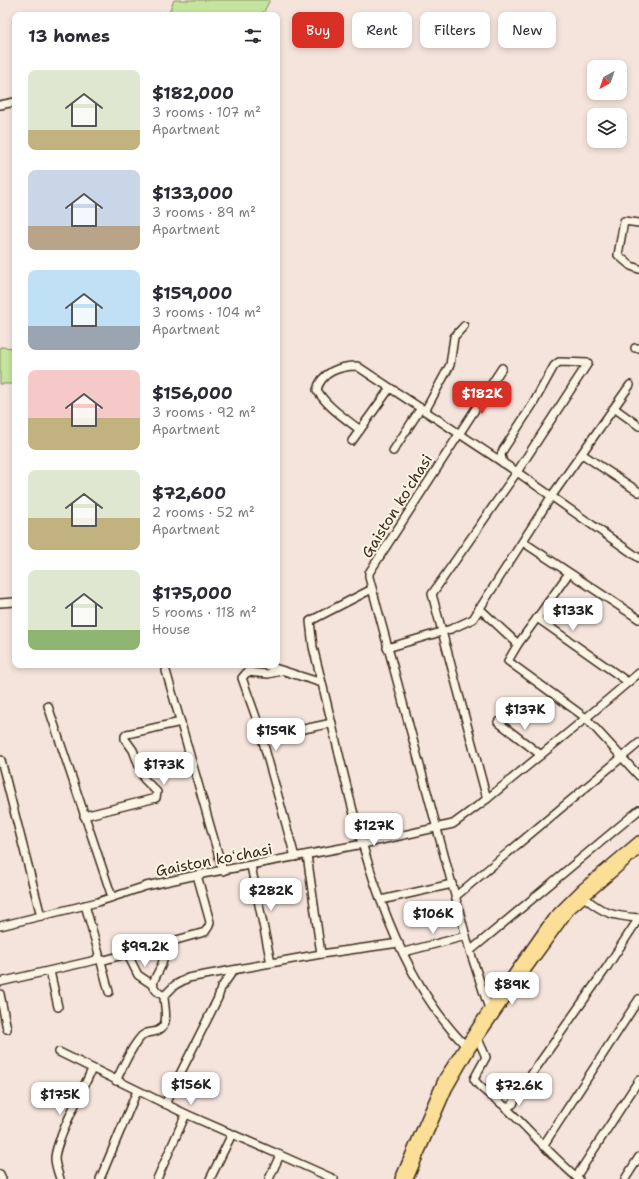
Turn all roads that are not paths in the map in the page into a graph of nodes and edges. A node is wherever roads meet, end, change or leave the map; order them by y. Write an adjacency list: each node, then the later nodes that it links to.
1 (12, 103): 2 (street)
2 (0, 105)
3 (639, 223): 4 (street)
4 (639, 269)
5 (464, 326): 10 (street)
6 (502, 368): 13 (street, Gaiston koʻchasi)
7 (630, 385): 9 (street)
8 (390, 388): 10 (street); 12 (street); 12 (street)
9 (614, 408): 11 (street); 16 (street)
10 (423, 410): 13 (street); 15 (street)
11 (639, 426)
12 (360, 430): 14 (street)
13 (459, 434): 17 (street); 24 (street, Gaiston koʻchasi)
14 (352, 441)
15 (393, 451)
16 (582, 454): 19 (street); 20 (street)
17 (503, 463): 18 (street); 18 (street)
18 (517, 472): 20 (street); 30 (street)
19 (639, 492)
20 (552, 497): 21 (street); 22 (street)
21 (523, 542): 23 (street); 27 (street)
22 (639, 558)
23 (569, 572): 28 (street); 29 (street)
24 (372, 589): 32 (street, Gaiston koʻchasi); 38 (street)
25 (12, 602): 26 (street)
26 (0, 603)
27 (479, 608): 30 (street); 31 (street)
28 (537, 618): 31 (street); 37 (street)
29 (639, 620)
30 (441, 632): 32 (street); 50 (street)
31 (518, 644): 40 (street)
32 (387, 648): 53 (street, Gaiston koʻchasi)
33 (273, 668): 35 (street)
34 (166, 671): 41 (street)
35 (281, 671): 38 (street); 44 (street)
36 (639, 673): 37 (street)
37 (628, 682): 40 (street)
38 (322, 683): 43 (street)
39 (48, 706): 52 (street)
40 (586, 718): 46 (street); 47 (street)
41 (181, 722): 52 (street); 60 (street)
42 (498, 722): 46 (street)
43 (332, 723): 44 (street); 55 (street)
44 (262, 738): 58 (street)
45 (639, 743): 47 (street)
46 (541, 754): 50 (street)
47 (622, 757): 49 (street); 63 (street)
48 (1, 760): 68 (street)
49 (639, 776)
50 (487, 799): 53 (street)
51 (639, 810): 74 (street)
52 (84, 816): 64 (street)
53 (436, 829): 55 (street, Gaiston koʻchasi); 62 (street, Gaiston koʻchasi)
54 (639, 841): 89 (main road)
55 (363, 844): 57 (street, Gaiston koʻchasi); 66 (street)
56 (639, 849): 65 (main road)
57 (307, 855): 58 (street, Gaiston koʻchasi); 77 (street)
58 (295, 858): 59 (street, Gaiston koʻchasi)
59 (251, 866): 60 (street, Gaiston koʻchasi); 79 (street)
60 (223, 871): 61 (street, Gaiston koʻchasi)
61 (197, 875): 64 (street, Gaiston koʻchasi); 73 (street)
62 (452, 884): 63 (street, Gaiston koʻchasi); 66 (street)
63 (456, 896): 71 (street, Gaiston koʻchasi)
64 (112, 897): 67 (street, Gaiston koʻchasi)
65 (584, 897): 69 (street); 91 (main road)
66 (380, 900): 72 (street)
67 (85, 905): 68 (street, Gaiston koʻchasi); 78 (street)
68 (41, 916): 70 (street, Gaiston koʻchasi)
69 (639, 918): 99 (street)
70 (0, 926)
71 (466, 936): 74 (street, Gaiston koʻchasi); 75 (street)
72 (399, 943): 75 (street); 77 (street)
73 (158, 945): 76 (street); 83 (street)
74 (470, 951): 89 (street, Gaiston koʻchasi)
75 (404, 952): 92 (street)
76 (129, 953): 78 (street); 83 (street)
77 (321, 954): 79 (street)
78 (100, 957): 81 (street); 84 (street)
79 (271, 963): 80 (street)
80 (233, 970): 86 (street); 98 (street)
81 (50, 971): 82 (street); 88 (street)
82 (0, 982)
83 (154, 985): 86 (street)
84 (108, 992)
85 (0, 994): 90 (street)
86 (164, 996): 96 (street)
87 (639, 999): 102 (street)
88 (58, 1008)
89 (489, 1009): 92 (main road)
90 (7, 1029)
91 (478, 1039): 92 (main road); 99 (street)
92 (468, 1047): 114 (main road); 115 (main road)
93 (59, 1052): 94 (street)
94 (92, 1069): 96 (street); 109 (street)
95 (639, 1080): 107 (street)
96 (116, 1081): 97 (street)
97 (137, 1091): 98 (street); 110 (street)
98 (165, 1104): 100 (street)
99 (506, 1108): 102 (street)
100 (186, 1114): 101 (street); 111 (street)
101 (232, 1134): 103 (street); 112 (street)
102 (543, 1146): 107 (street)
103 (280, 1155): 106 (street); 113 (street)
104 (639, 1157): 116 (street)
105 (0, 1174): 108 (street)
106 (331, 1178)
107 (577, 1178)
108 (2, 1179)
109 (60, 1179)
110 (100, 1179)
111 (157, 1179)
112 (210, 1179)
113 (269, 1179)
114 (400, 1179)
115 (408, 1179)
116 (624, 1179)

